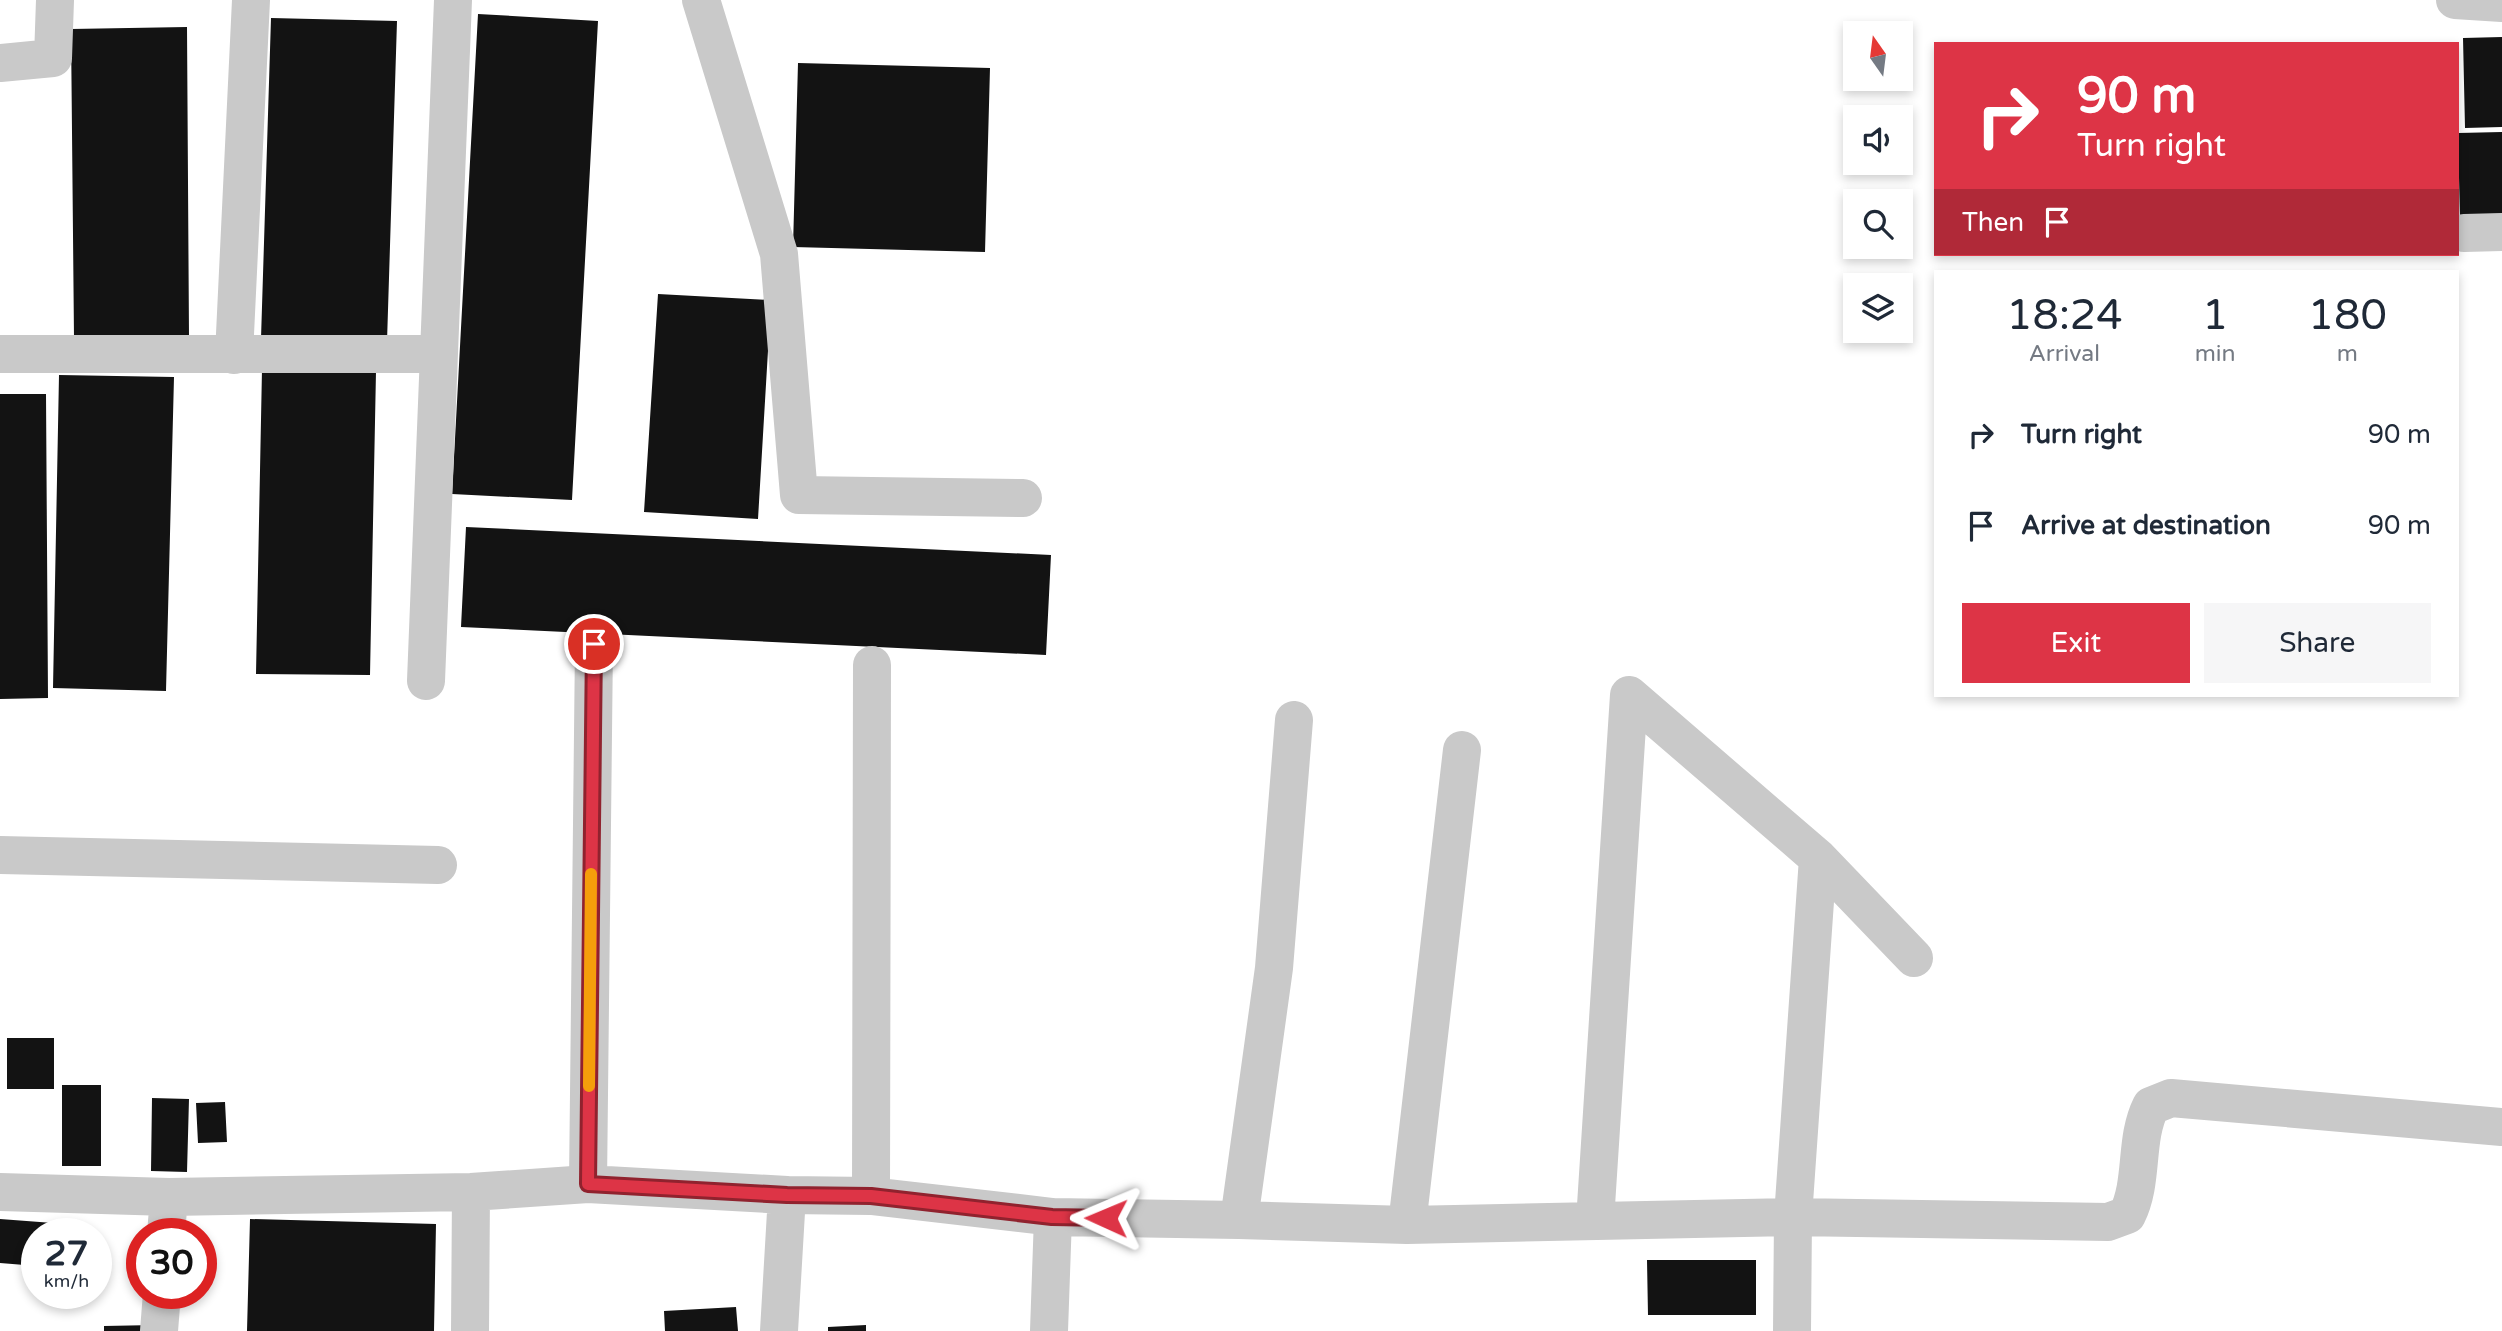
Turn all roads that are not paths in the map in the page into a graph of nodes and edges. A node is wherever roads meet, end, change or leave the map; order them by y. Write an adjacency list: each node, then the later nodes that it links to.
1 (55, 0): 7 (street)
2 (251, 0): 12 (street)
3 (453, 0): 11 (street)
4 (701, 0): 13 (street)
5 (2455, 0): 6 (street)
6 (2502, 3)
7 (0, 63)
8 (2502, 232): 9 (street)
9 (2465, 233)
10 (0, 354): 12 (street)
11 (439, 354): 12 (street); 16 (street)
12 (234, 355)
13 (1023, 498)
14 (594, 644): 24 (street)
15 (872, 665): 28 (street)
16 (426, 681)
17 (1294, 720): 32 (street)
18 (1462, 750): 34 (street)
19 (0, 855): 21 (street)
20 (1818, 858): 22 (street); 31 (street); 33 (street)
21 (438, 865)
22 (1914, 958)
23 (2502, 1127): 31 (street)
24 (588, 1184): 26 (street); 27 (street)
25 (0, 1192): 29 (street)
26 (471, 1192): 29 (street); 37 (street)
27 (787, 1195): 28 (street); 38 (street)
28 (871, 1196): 30 (street)
29 (167, 1215)
30 (1052, 1217): 32 (street); 39 (street)
31 (1793, 1217): 33 (street); 40 (street)
32 (1239, 1220): 34 (street)
33 (1595, 1222): 34 (street)
34 (1407, 1225)
35 (161, 1309): 36 (street)
36 (159, 1331)
37 (470, 1331)
38 (779, 1331)
39 (1049, 1331)
40 (1792, 1331)

